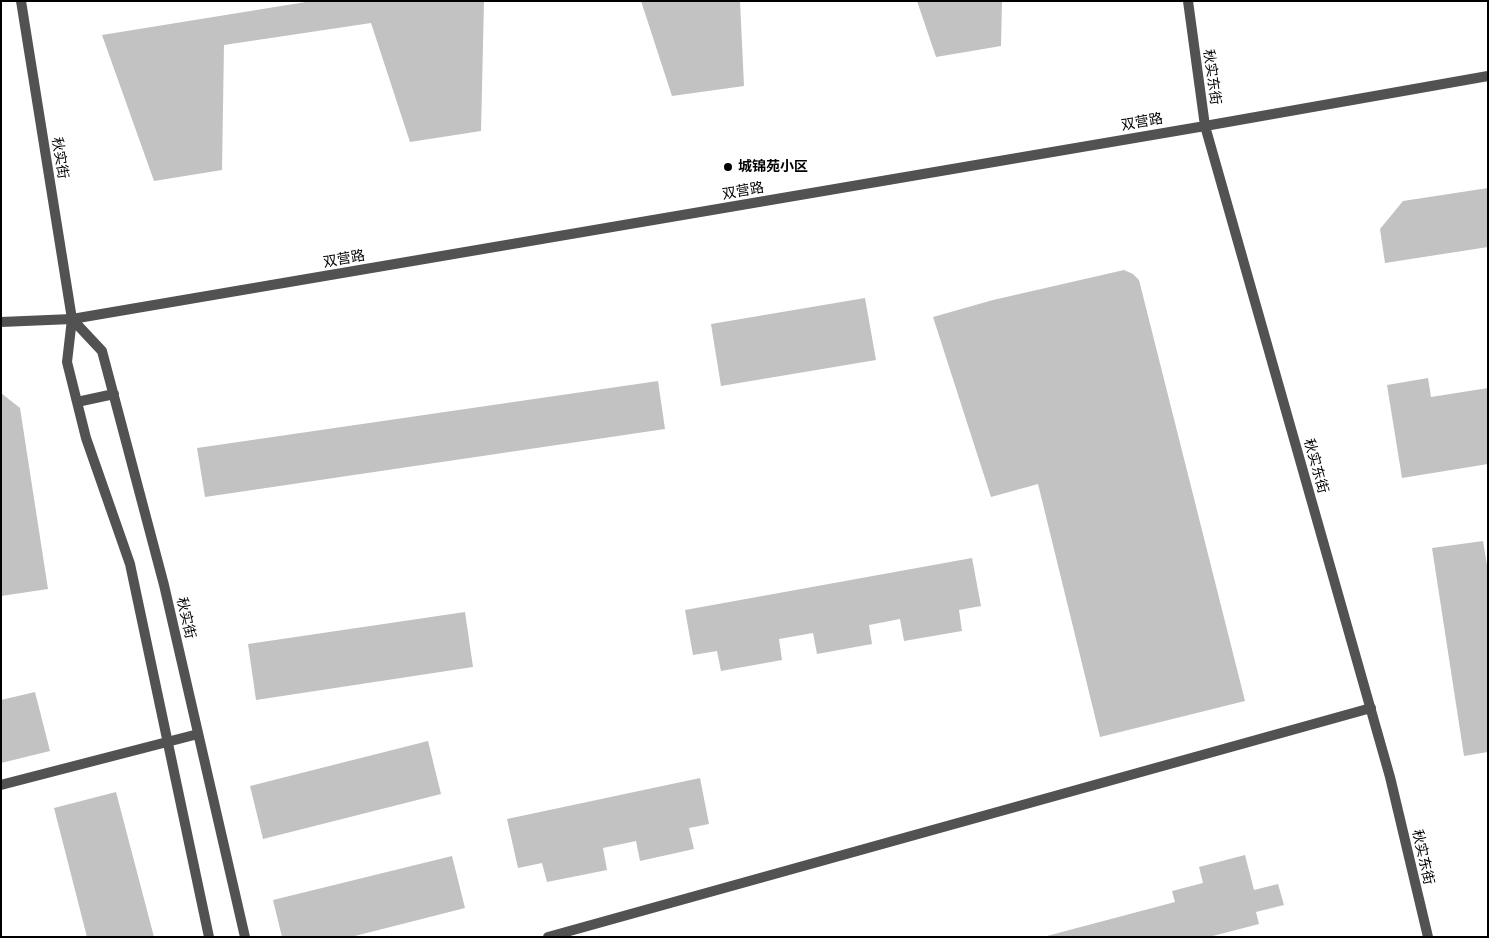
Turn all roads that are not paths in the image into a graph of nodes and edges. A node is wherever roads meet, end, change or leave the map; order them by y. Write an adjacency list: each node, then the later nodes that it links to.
1 (21, 1): 5 (street, 秋实街)
2 (1188, 1): 4 (street, 秋实东街)
3 (1488, 76): 4 (street, 双营路)
4 (1205, 126): 5 (street, 双营路); 9 (street, 秋实东街)
5 (72, 319): 6 (street, 双营路); 7 (street, 秋实街); 8 (street, 秋实街)
6 (1, 322)
7 (114, 394): 8 (street); 10 (street, 秋实街)
8 (77, 402): 11 (street, 秋实街)
9 (1371, 708): 15 (street); 16 (street, 秋实东街)
10 (198, 734): 11 (street); 14 (street, 秋实街)
11 (167, 742): 12 (street); 13 (street, 秋实街)
12 (1, 785)
13 (209, 937)
14 (245, 937)
15 (548, 937)
16 (1428, 937)

